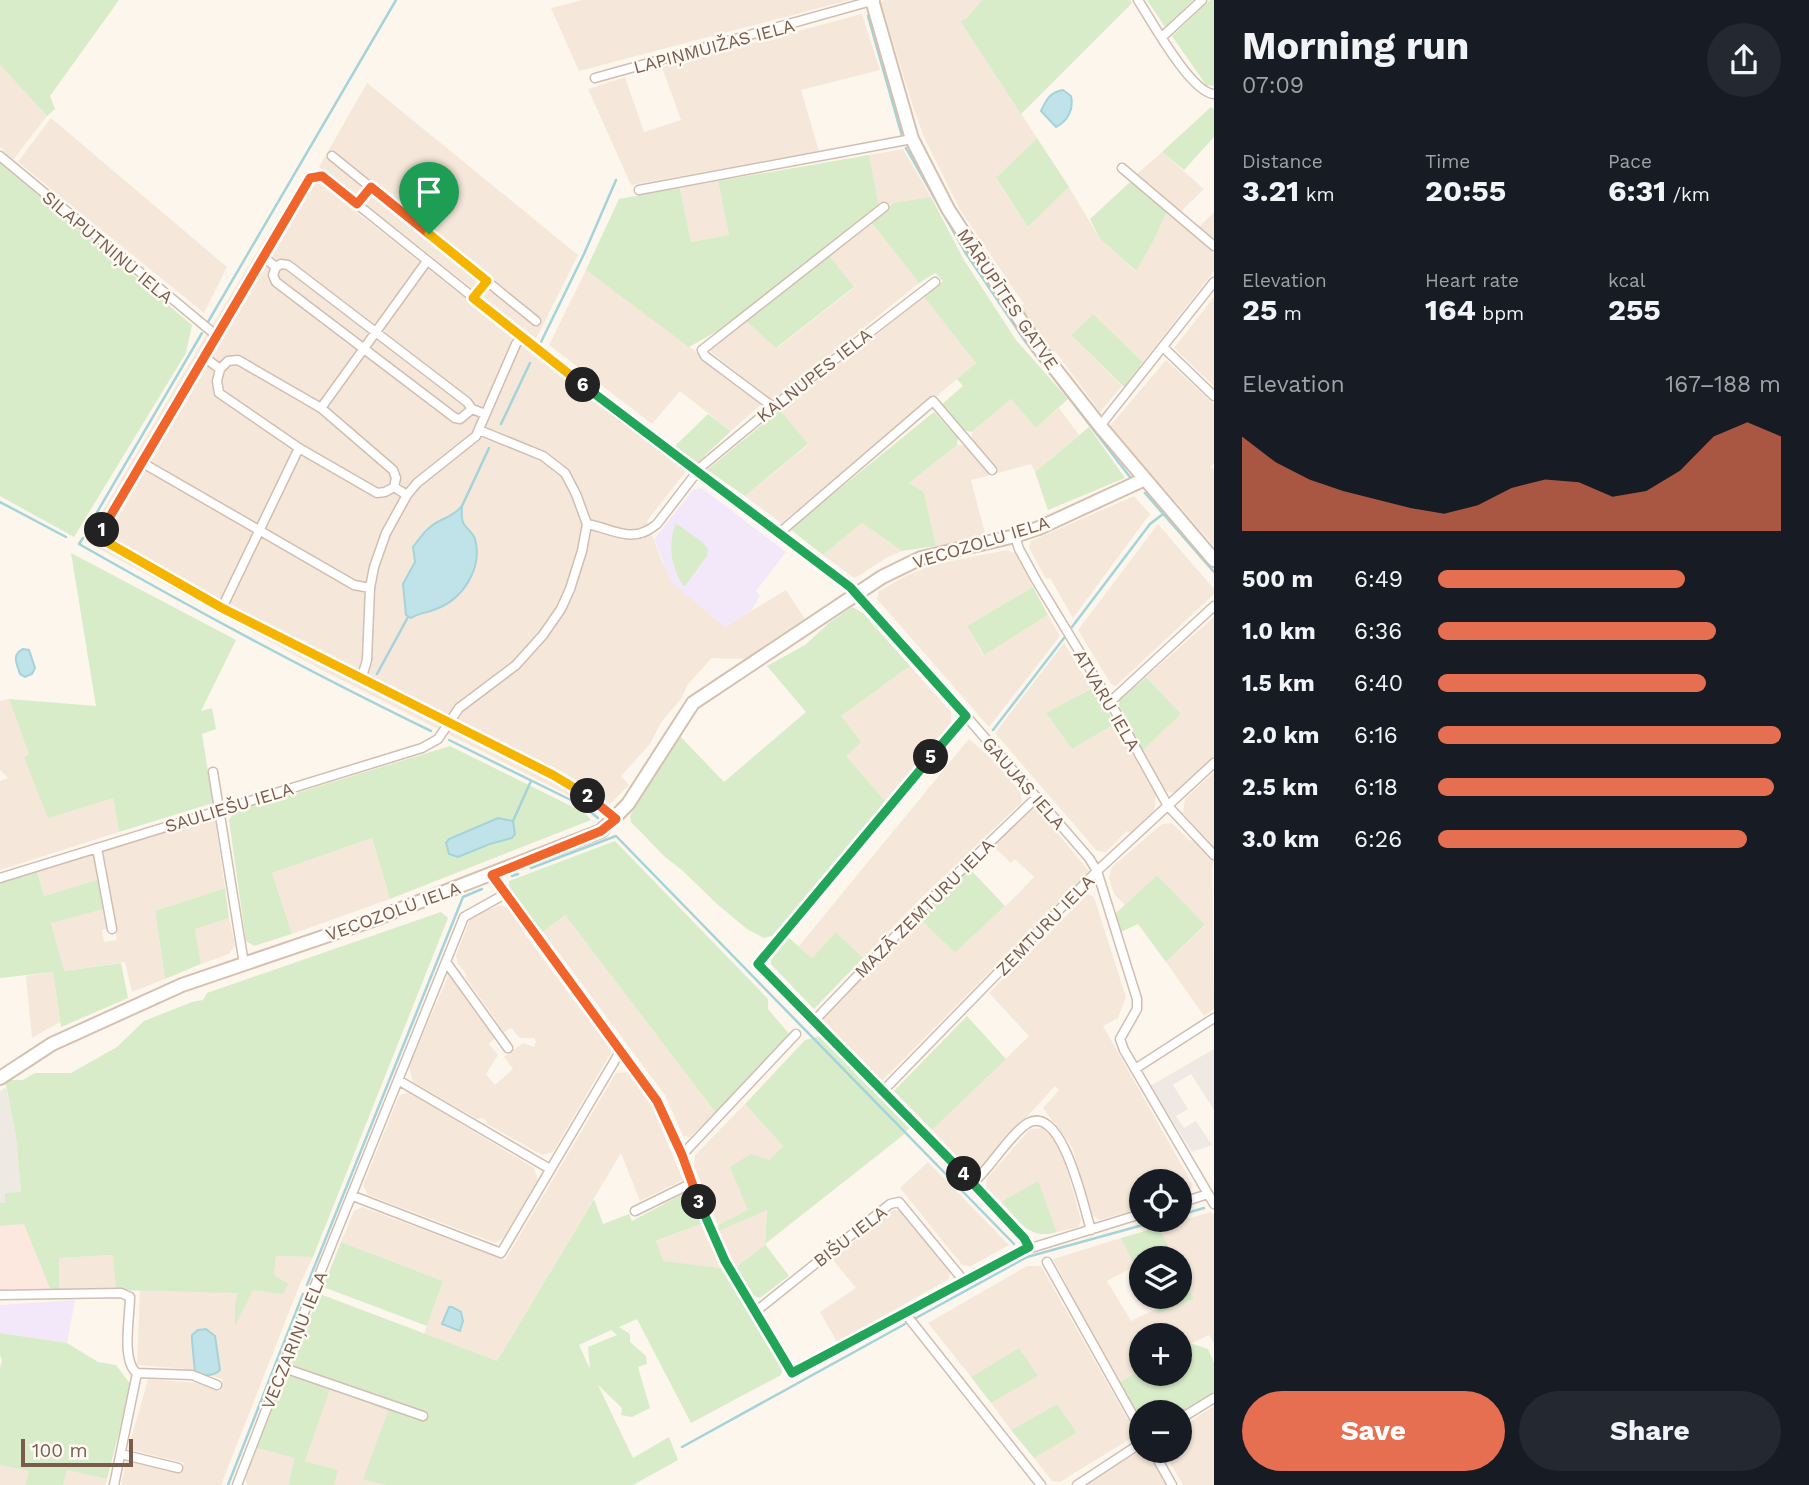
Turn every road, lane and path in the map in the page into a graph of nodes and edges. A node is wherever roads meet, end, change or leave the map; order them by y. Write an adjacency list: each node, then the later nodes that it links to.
1 (1138, 0): 4 (street)
2 (1202, 0): 4 (street)
3 (874, 1): 5 (street, LAPIŅMUIŽAS IELA); 7 (street, MĀRUPĪTES GATVE)
4 (1162, 37): 6 (street)
5 (596, 78)
6 (1214, 94)
7 (912, 139): 12 (street); 36 (street, MĀRUPĪTES GATVE)
8 (0, 156): 25 (street, SILAPUTNIŅU IELA)
9 (332, 156): 11 (street)
10 (1122, 168): 15 (street)
11 (371, 187): 13 (street); 19 (street)
12 (639, 190)
13 (357, 204): 16 (street, GAUJAS IELA); 17 (street, GAUJAS IELA)
14 (884, 206): 32 (street)
15 (1214, 246)
16 (263, 257): 18 (street); 25 (street)
17 (427, 261): 22 (street, GAUJAS IELA); 24 (street)
18 (276, 267): 24 (street); 27 (street)
19 (487, 281): 22 (street); 23 (street)
20 (935, 282): 32 (street, KALNUPES IELA)
21 (1214, 282): 28 (street)
22 (473, 298): 26 (street, GAUJAS IELA)
23 (536, 321)
24 (376, 331): 27 (street); 34 (street)
25 (217, 336): 29 (street)
26 (522, 337): 35 (street); 41 (street, GAUJAS IELA)
27 (363, 347): 33 (street); 34 (street)
28 (1164, 348): 31 (street); 36 (street)
29 (204, 358): 30 (street); 39 (street)
30 (220, 369): 33 (street); 38 (street)
31 (1214, 396)
32 (773, 407): 41 (street, KALNUPES IELA)
33 (321, 408): 43 (street)
34 (472, 409): 35 (street)
35 (485, 414): 37 (street)
36 (1100, 426): 42 (street, MĀRUPĪTES GATVE)
37 (479, 430): 44 (street); 45 (street)
38 (299, 448): 43 (street); 46 (street)
39 (141, 462): 46 (street); 53 (street)
40 (992, 470): 47 (street)
41 (696, 471): 45 (street, KALNUPES IELA); 47 (street, GAUJAS IELA)
42 (1145, 480): 48 (street, VECOZOLU IELA); 49 (street, MĀRUPĪTES GATVE)
43 (394, 486): 44 (street)
44 (407, 495): 50 (street)
45 (587, 524): 57 (street, SAULIEŠU IELA)
46 (259, 530): 50 (street); 53 (street)
47 (778, 534): 51 (street, GAUJAS IELA)
48 (1015, 536): 51 (street, VECOZOLU IELA); 55 (street, ATVARU IELA)
49 (1214, 560)
50 (370, 588): 54 (street)
51 (857, 593): 56 (street, GAUJAS IELA); 63 (street, VECOZOLU IELA)
52 (1214, 606): 55 (street)
53 (222, 608): 54 (street)
54 (361, 680): 57 (street)
55 (1110, 702): 61 (street, ATVARU IELA)
56 (966, 716): 60 (street, GAUJAS IELA); 74 (street)
57 (449, 723): 62 (street, SAULIEŠU IELA); 63 (street)
58 (1214, 764): 61 (street, ZEMTURU IELA)
59 (213, 772): 62 (street)
60 (1037, 797): 66 (street, GAUJAS IELA); 74 (street, MAZĀ ZEMTURU IELA)
61 (1168, 806): 65 (street, ATVARU IELA); 66 (street, ZEMTURU IELA)
62 (219, 809): 64 (street, SAULIEŠU IELA); 72 (street)
63 (616, 819): 67 (street, VECOZOLU IELA)
64 (97, 848): 68 (street, SAULIEŠU IELA); 70 (street)
65 (1214, 855)
66 (1097, 872): 78 (street, GAUJAS IELA); 81 (street, ZEMTURU IELA)
67 (492, 875): 69 (street); 72 (street, VECOZOLU IELA)
68 (0, 878)
69 (505, 894): 71 (street, VECZARIŅU IELA); 77 (street)
70 (112, 929)
71 (446, 962): 76 (street); 80 (street, VECZARIŅU IELA)
72 (244, 964): 79 (street, VECOZOLU IELA)
73 (1214, 1018): 78 (street)
74 (814, 1021): 81 (street)
75 (796, 1034): 82 (street)
76 (508, 1048)
77 (621, 1051): 82 (street); 83 (street)
78 (1135, 1069): 86 (street, GAUJAS IELA)
79 (0, 1078)
80 (398, 1080): 83 (street); 87 (street, VECZARIŅU IELA)
81 (882, 1092): 85 (street)
82 (682, 1155): 84 (street)
83 (550, 1169): 87 (street)
84 (692, 1183): 90 (street); 97 (street)
85 (973, 1183): 92 (street); 93 (street)
86 (1208, 1194): 88 (street); 89 (street, GAUJAS IELA)
87 (353, 1196): 99 (street, VECZARIŅU IELA)
88 (1192, 1199)
89 (1214, 1204)
90 (635, 1211)
91 (1129, 1218): 92 (street)
92 (1091, 1230): 93 (street)
93 (1029, 1247): 95 (street)
94 (1047, 1262): 103 (street)
95 (964, 1280): 97 (street, BIŠU IELA); 98 (street)
96 (0, 1295): 100 (street)
97 (755, 1312): 98 (street)
98 (904, 1312): 112 (street)
99 (284, 1368): 105 (street); 111 (street, VECZARIŅU IELA)
100 (137, 1373): 101 (street); 107 (street)
101 (217, 1385)
102 (1214, 1398): 104 (street)
103 (1129, 1409)
104 (1192, 1412)
105 (423, 1416)
106 (1129, 1451): 113 (street)
107 (121, 1454): 109 (street); 110 (street)
108 (1160, 1463): 114 (street)
109 (178, 1468)
110 (114, 1485)
111 (237, 1485)
112 (1041, 1485)
113 (1077, 1485)
114 (1172, 1485)

